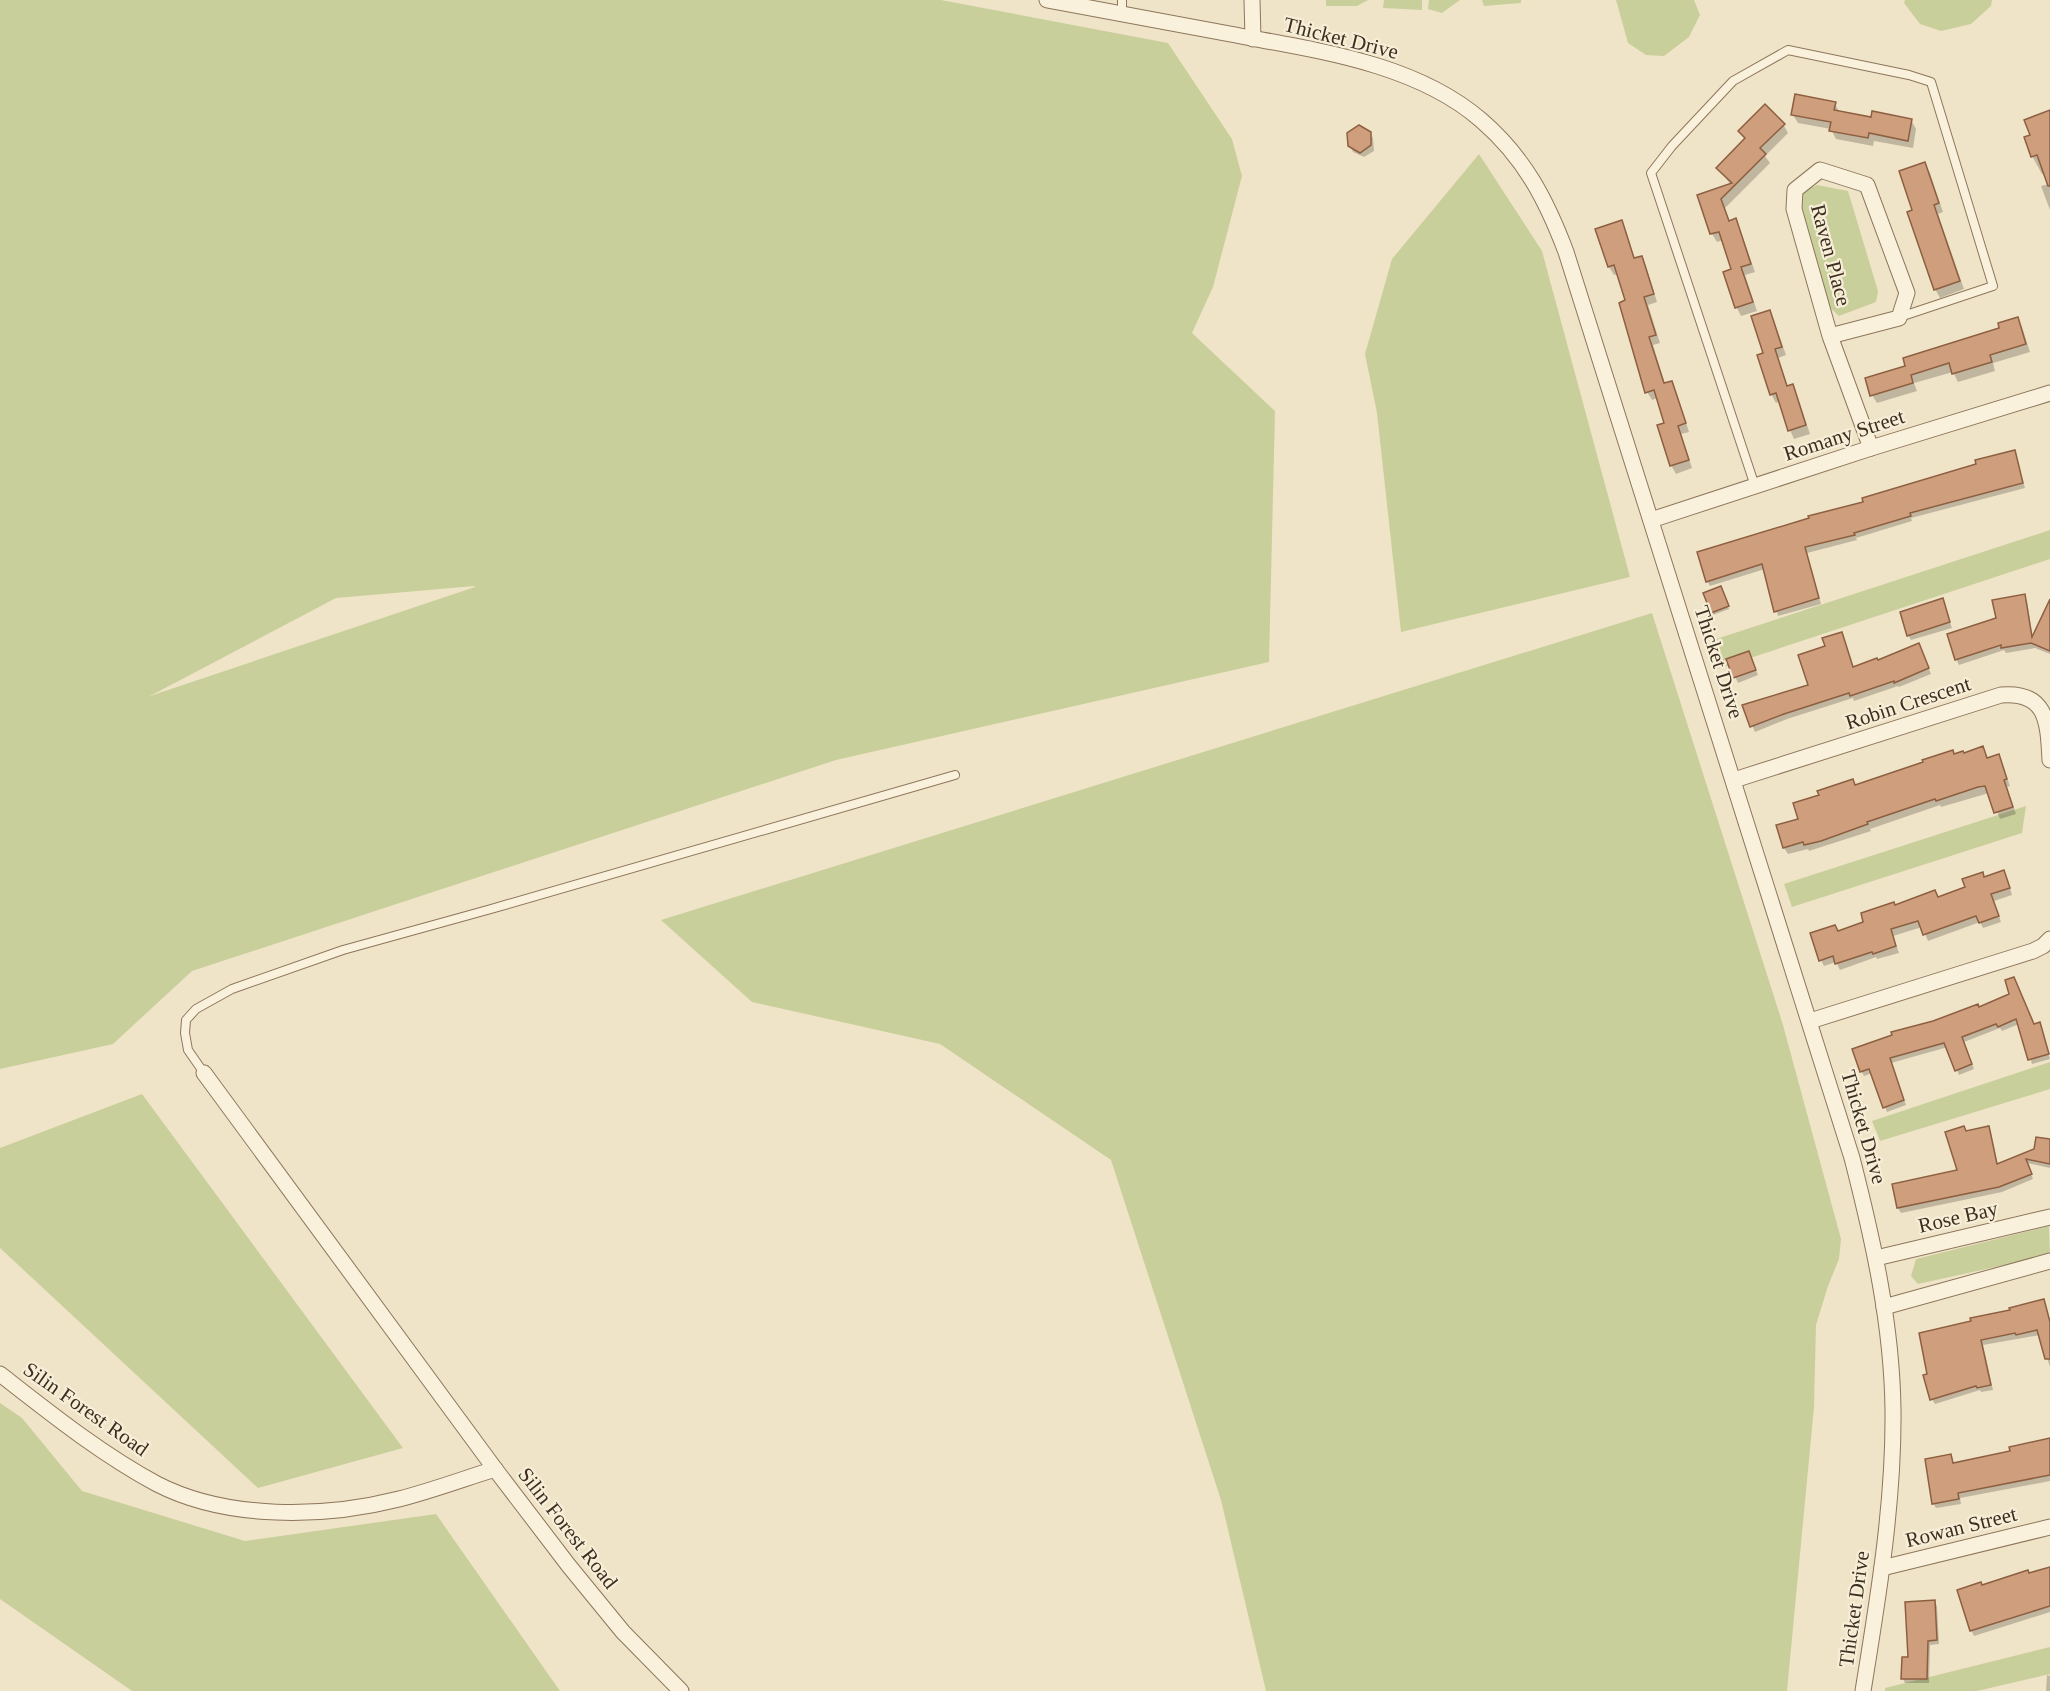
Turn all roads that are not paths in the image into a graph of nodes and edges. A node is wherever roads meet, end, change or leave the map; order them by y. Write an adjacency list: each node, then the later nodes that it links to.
1 (1047, 0): 3 (street, Thicket Drive)
2 (1252, 0): 4 (street)
3 (1122, 7): 4 (street, Thicket Drive)
4 (1252, 39): 10 (street, Thicket Drive)
5 (1899, 318): 6 (street, Raven Place); 6 (street, Raven Place); 9 (lane)
6 (1830, 336): 8 (street, Raven Place)
7 (2050, 393): 8 (street, Romany Street)
8 (1871, 448): 9 (street, Romany Street)
9 (1755, 486): 10 (street, Romany Street)
10 (1651, 520): 13 (street, Thicket Drive)
11 (2050, 760): 13 (street, Robin Crescent)
12 (955, 775): 16 (lane)
13 (1734, 780): 15 (street, Thicket Drive)
14 (2050, 939): 15 (street)
15 (1810, 1021): 18 (street, Thicket Drive)
16 (204, 1073): 22 (street)
17 (2050, 1217): 18 (street, Rose Bay)
18 (1876, 1258): 20 (street, Thicket Drive)
19 (2050, 1261): 20 (street)
20 (1884, 1306): 24 (street, Thicket Drive)
21 (0, 1374): 22 (street, Silin Forest Road)
22 (495, 1469): 25 (street, Silin Forest Road)
23 (2050, 1527): 24 (street, Rowan Street)
24 (1882, 1568): 26 (street, Thicket Drive)
25 (681, 1691)
26 (1863, 1691)

